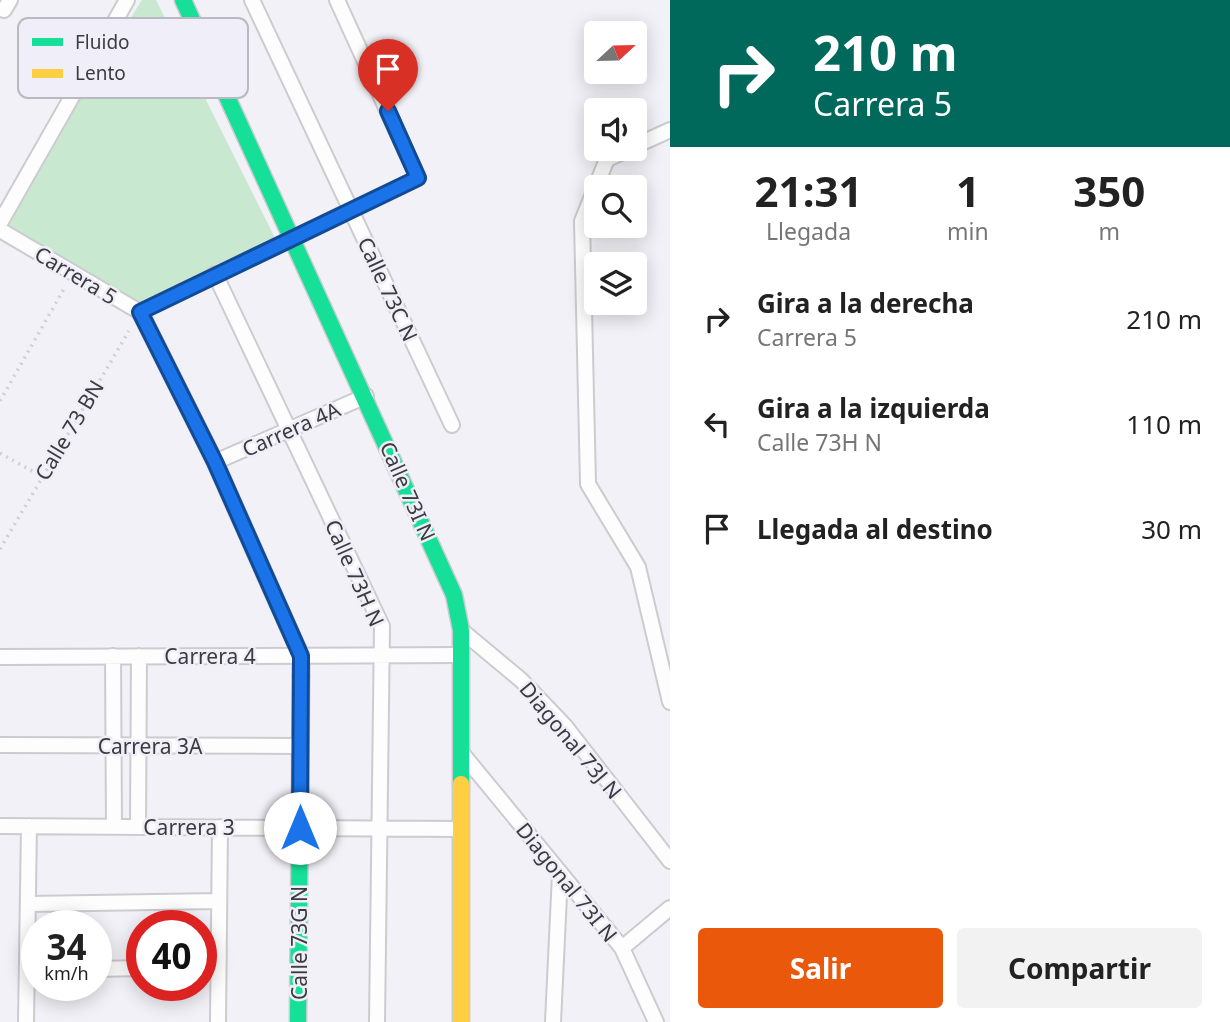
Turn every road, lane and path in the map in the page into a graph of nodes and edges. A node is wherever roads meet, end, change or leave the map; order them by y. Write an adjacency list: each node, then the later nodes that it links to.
1 (127, 0): 5 (street)
2 (183, 0): 6 (street, Calle 73I N)
3 (252, 0): 12 (street, Calle 73C N)
4 (337, 0): 12 (street, Carrera 5)
5 (117, 18)
6 (191, 18)
7 (71, 98): 13 (street)
8 (227, 98): 15 (street, Calle 73I N)
9 (670, 130): 10 (street)
10 (647, 141)
11 (606, 161): 34 (street)
12 (351, 210): 15 (street, Carrera 5); 21 (street, Calle 73C N)
13 (0, 223)
14 (0, 230): 16 (street, Carrera 5)
15 (291, 239): 17 (street, Carrera 5); 19 (street, Calle 73I N)
16 (73, 273): 18 (street, Carrera 5); 20 (path)
17 (215, 274): 18 (street, Carrera 5); 22 (street, Calle 73H N)
18 (140, 312): 24 (street, Calle 73G N); 25 (path, Calle 73 BN)
19 (366, 396): 22 (street, Carrera 4A); 27 (street, Calle 73I N)
20 (0, 401)
21 (452, 425)
22 (289, 430): 24 (street, Carrera 4A); 28 (street, Calle 73H N)
23 (0, 453): 25 (path)
24 (215, 462): 32 (street, Calle 73G N)
25 (41, 477): 26 (path, Calle 73 BN)
26 (0, 549)
27 (461, 630): 29 (street, Calle 73I N); 48 (street, Diagonal 73J N)
28 (381, 655): 29 (street, Carrera 4); 32 (street, Carrera 4); 46 (street, Calle 73H N)
29 (461, 655): 39 (street, Calle 73I N)
30 (113, 656): 31 (street, Carrera 4); 33 (street, Carrera 4); 36 (street)
31 (139, 656): 32 (street, Carrera 4); 37 (street)
32 (301, 656): 38 (street, Calle 73G N)
33 (0, 657)
34 (670, 702)
35 (0, 746): 36 (street, Carrera 3A)
36 (113, 746): 37 (street, Carrera 3A); 42 (street)
37 (138, 746): 38 (street, Carrera 3A); 43 (street)
38 (300, 746): 45 (street, Calle 73G N)
39 (461, 752): 47 (street, Calle 73I N); 49 (street, Diagonal 73I N)
40 (0, 826): 41 (street, Carrera 3)
41 (29, 826): 42 (street, Carrera 3); 51 (street)
42 (114, 827): 43 (street, Carrera 3)
43 (138, 827): 44 (street, Carrera 3)
44 (220, 827): 45 (street, Carrera 3); 50 (street)
45 (300, 828): 46 (street, Carrera 3); 59 (street, Calle 73G N)
46 (379, 828): 47 (street, Carrera 3); 60 (street, Calle 73H N)
47 (461, 829): 61 (street, Calle 73I N)
48 (670, 861)
49 (560, 874): 54 (street, Diagonal 73I N); 62 (street)
50 (219, 901): 51 (street); 55 (street)
51 (28, 904): 53 (street)
52 (670, 908): 54 (street)
53 (28, 910)
54 (622, 948): 63 (street, Diagonal 73I N)
55 (218, 967): 58 (street)
56 (28, 1001): 57 (street)
57 (26, 1022)
58 (218, 1022)
59 (299, 1022)
60 (377, 1022)
61 (461, 1022)
62 (553, 1022)
63 (656, 1022)

